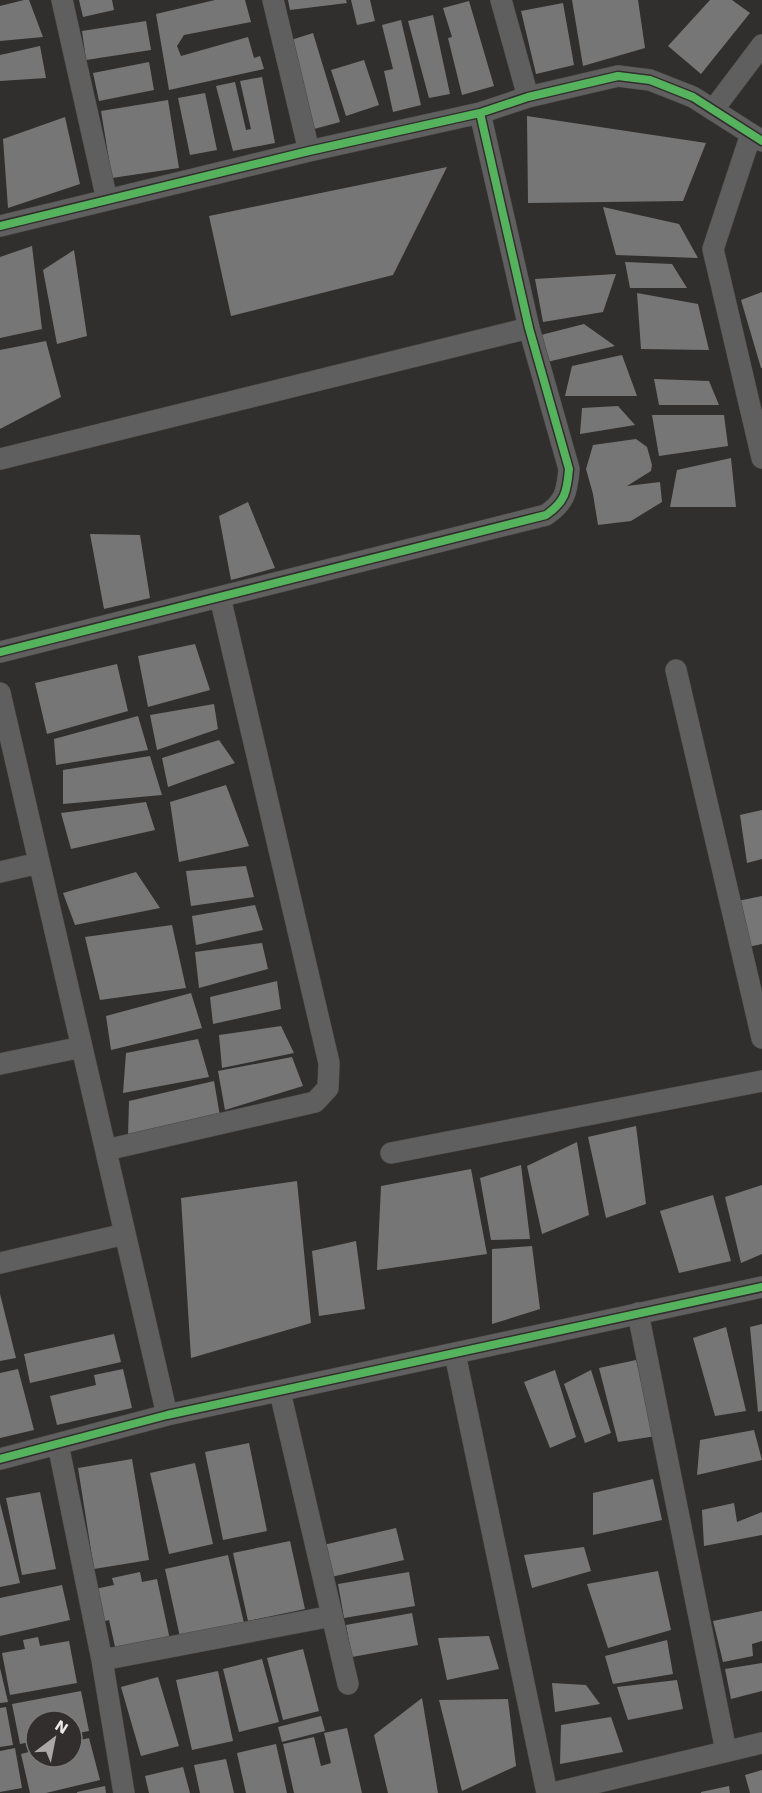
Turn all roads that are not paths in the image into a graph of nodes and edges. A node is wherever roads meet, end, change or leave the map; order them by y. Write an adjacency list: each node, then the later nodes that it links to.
1 (62, 0): 10 (street)
2 (273, 0): 9 (street)
3 (501, 0): 5 (street)
4 (762, 45): 6 (street)
5 (528, 97): 6 (street); 7 (street)
6 (714, 110): 8 (street)
7 (480, 113): 9 (street); 12 (street)
8 (756, 137): 13 (street)
9 (309, 151): 10 (street)
10 (106, 200): 11 (street)
11 (0, 226)
12 (529, 328): 14 (street); 15 (street)
13 (762, 458)
14 (0, 459)
15 (220, 597): 16 (street); 25 (street)
16 (0, 652)
17 (676, 670): 21 (street)
18 (0, 693): 19 (street)
19 (39, 863): 20 (street); 22 (street)
20 (0, 872)
21 (762, 1038)
22 (82, 1047): 23 (street); 25 (street)
23 (0, 1064)
24 (762, 1082): 26 (street)
25 (106, 1150): 27 (street)
26 (391, 1153)
27 (125, 1234): 28 (street); 33 (street)
28 (0, 1263)
29 (762, 1287): 30 (street)
30 (638, 1313): 31 (street); 40 (street)
31 (455, 1354): 32 (street); 43 (street)
32 (280, 1392): 33 (street); 36 (street)
33 (167, 1415): 34 (street)
34 (58, 1444): 35 (street); 37 (street)
35 (0, 1459)
36 (332, 1616): 37 (street); 38 (street)
37 (102, 1660): 42 (street)
38 (348, 1684)
39 (762, 1743): 40 (street)
40 (726, 1751): 41 (street)
41 (587, 1789): 44 (street)
42 (124, 1793)
43 (547, 1793)
44 (553, 1793)

